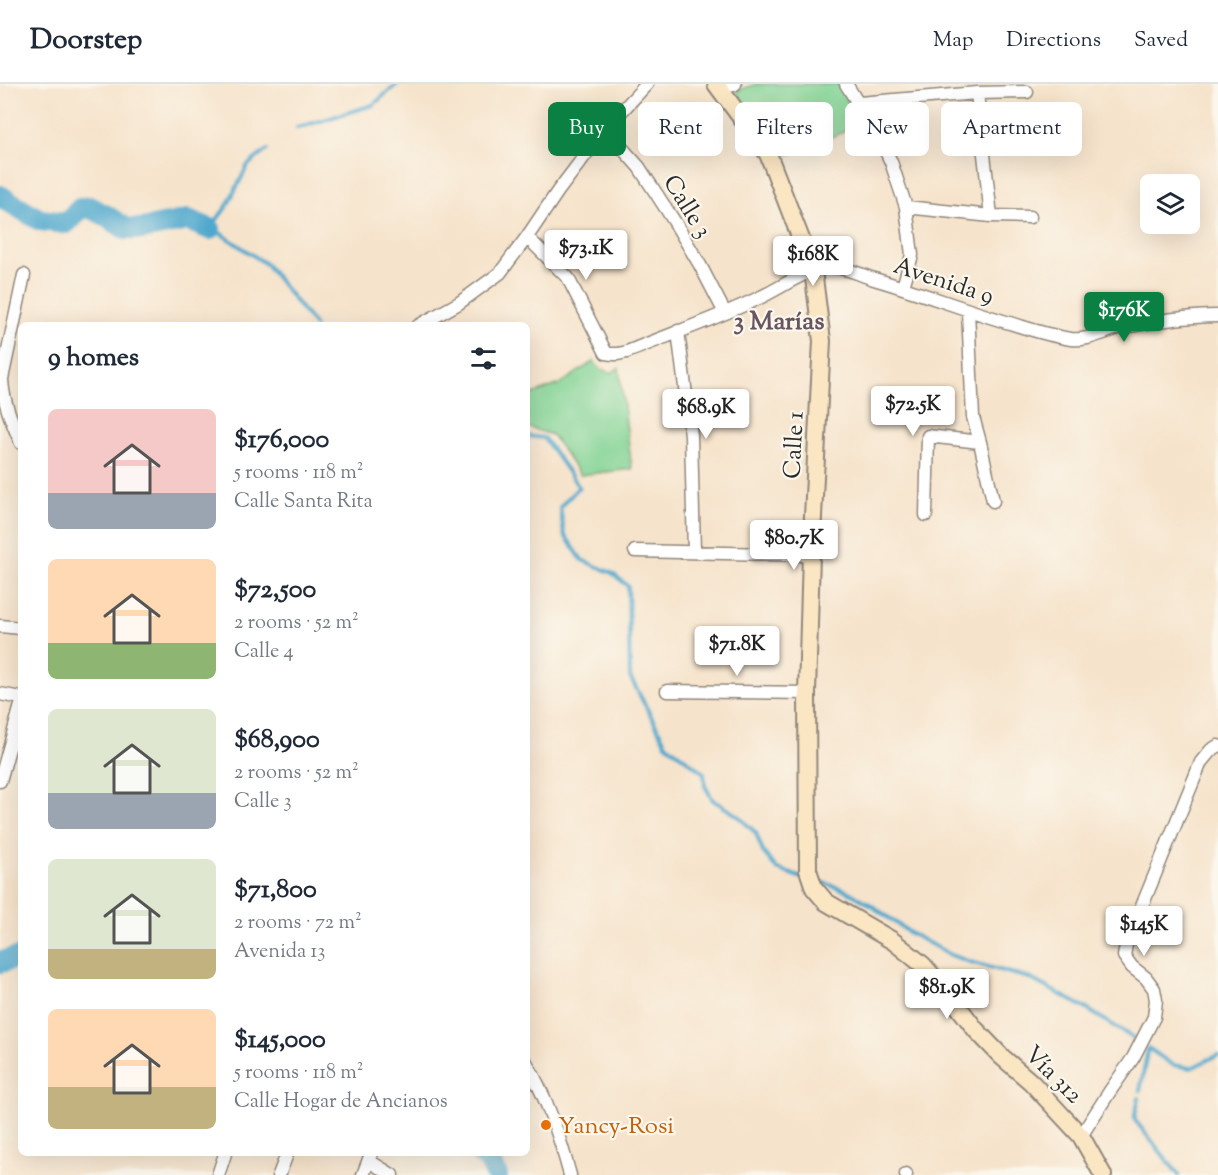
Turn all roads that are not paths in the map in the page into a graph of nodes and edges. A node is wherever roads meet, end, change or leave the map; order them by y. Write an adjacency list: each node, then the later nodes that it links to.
1 (647, 84): 8 (street)
2 (846, 84): 6 (street)
3 (724, 86): 16 (street, Calle 1)
4 (1027, 92): 5 (street)
5 (977, 93): 7 (street); 13 (street)
6 (858, 102)
7 (871, 102)
8 (626, 106)
9 (626, 152): 20 (street, Calle 3)
10 (585, 156): 15 (street)
11 (888, 156): 12 (street)
12 (906, 207): 13 (street); 18 (street)
13 (991, 216): 14 (street)
14 (1030, 217)
15 (527, 237): 22 (street); 23 (street, Avenida 9)
16 (813, 270): 18 (street, Avenida 9); 20 (street, Avenida 9); 30 (street, Calle 1)
17 (24, 275): 24 (street)
18 (903, 287): 19 (street, Avenida 9)
19 (968, 311): 21 (street, Avenida 9); 25 (street)
20 (725, 313): 23 (street, Avenida 9)
21 (1218, 316)
22 (438, 320)
23 (678, 331): 29 (street)
24 (18, 435)
25 (980, 442): 26 (street); 27 (street)
26 (993, 501)
27 (926, 515)
28 (635, 551): 29 (street)
29 (694, 552): 30 (street)
30 (812, 555): 34 (street, Calle 1)
31 (0, 626): 32 (street)
32 (18, 628)
33 (666, 691): 34 (street)
34 (807, 693): 40 (street, Calle 1)
35 (0, 694): 36 (street)
36 (18, 697)
37 (18, 716): 39 (street)
38 (1218, 746): 42 (street)
39 (0, 781)
40 (808, 870): 42 (street, Vía 312)
41 (530, 1069): 50 (street)
42 (1081, 1136): 51 (street, Vía 312)
43 (224, 1156): 46 (street)
44 (286, 1156): 47 (street)
45 (370, 1157): 48 (street); 49 (street)
46 (218, 1175)
47 (279, 1175)
48 (363, 1175)
49 (392, 1175)
50 (570, 1175)
51 (1103, 1175)

